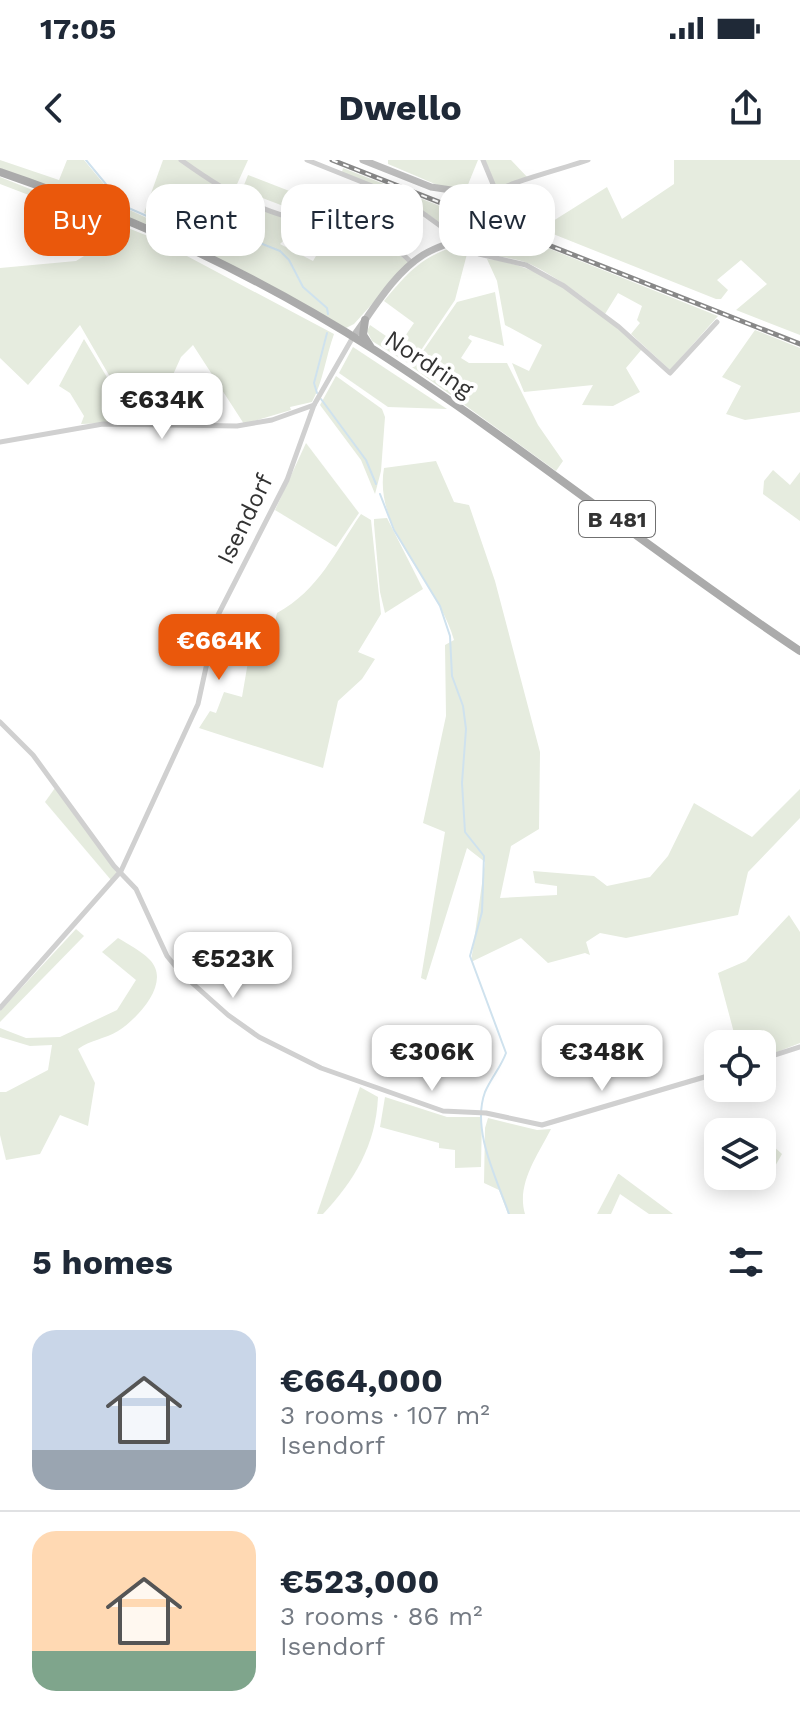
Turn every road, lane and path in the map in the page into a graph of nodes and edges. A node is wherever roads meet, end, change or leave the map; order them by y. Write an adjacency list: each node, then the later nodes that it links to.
1 (181, 160): 7 (street)
2 (307, 160): 8 (street)
3 (363, 160): 11 (street)
4 (483, 160): 9 (street)
5 (588, 160): 10 (street)
6 (0, 172): 18 (main road, Nordring / B 481)
7 (215, 184)
8 (368, 184)
9 (493, 184)
10 (517, 184)
11 (439, 188)
12 (439, 248): 15 (street, Isendorf)
13 (404, 256): 15 (street)
14 (488, 256): 17 (street)
15 (412, 263): 16 (street, Isendorf)
16 (365, 320): 18 (street, Isendorf); 19 (main road)
17 (717, 322)
18 (353, 337): 19 (main road, Nordring / B 481); 20 (street, Isendorf)
19 (373, 350): 22 (main road, Nordring / B 481)
20 (316, 403): 21 (street); 24 (street, Isendorf)
21 (0, 442)
22 (800, 651)
23 (0, 722): 24 (street)
24 (121, 871): 25 (street, Isendorf); 28 (street)
25 (0, 1008)
26 (800, 1047): 27 (street)
27 (776, 1055)
28 (704, 1077)

